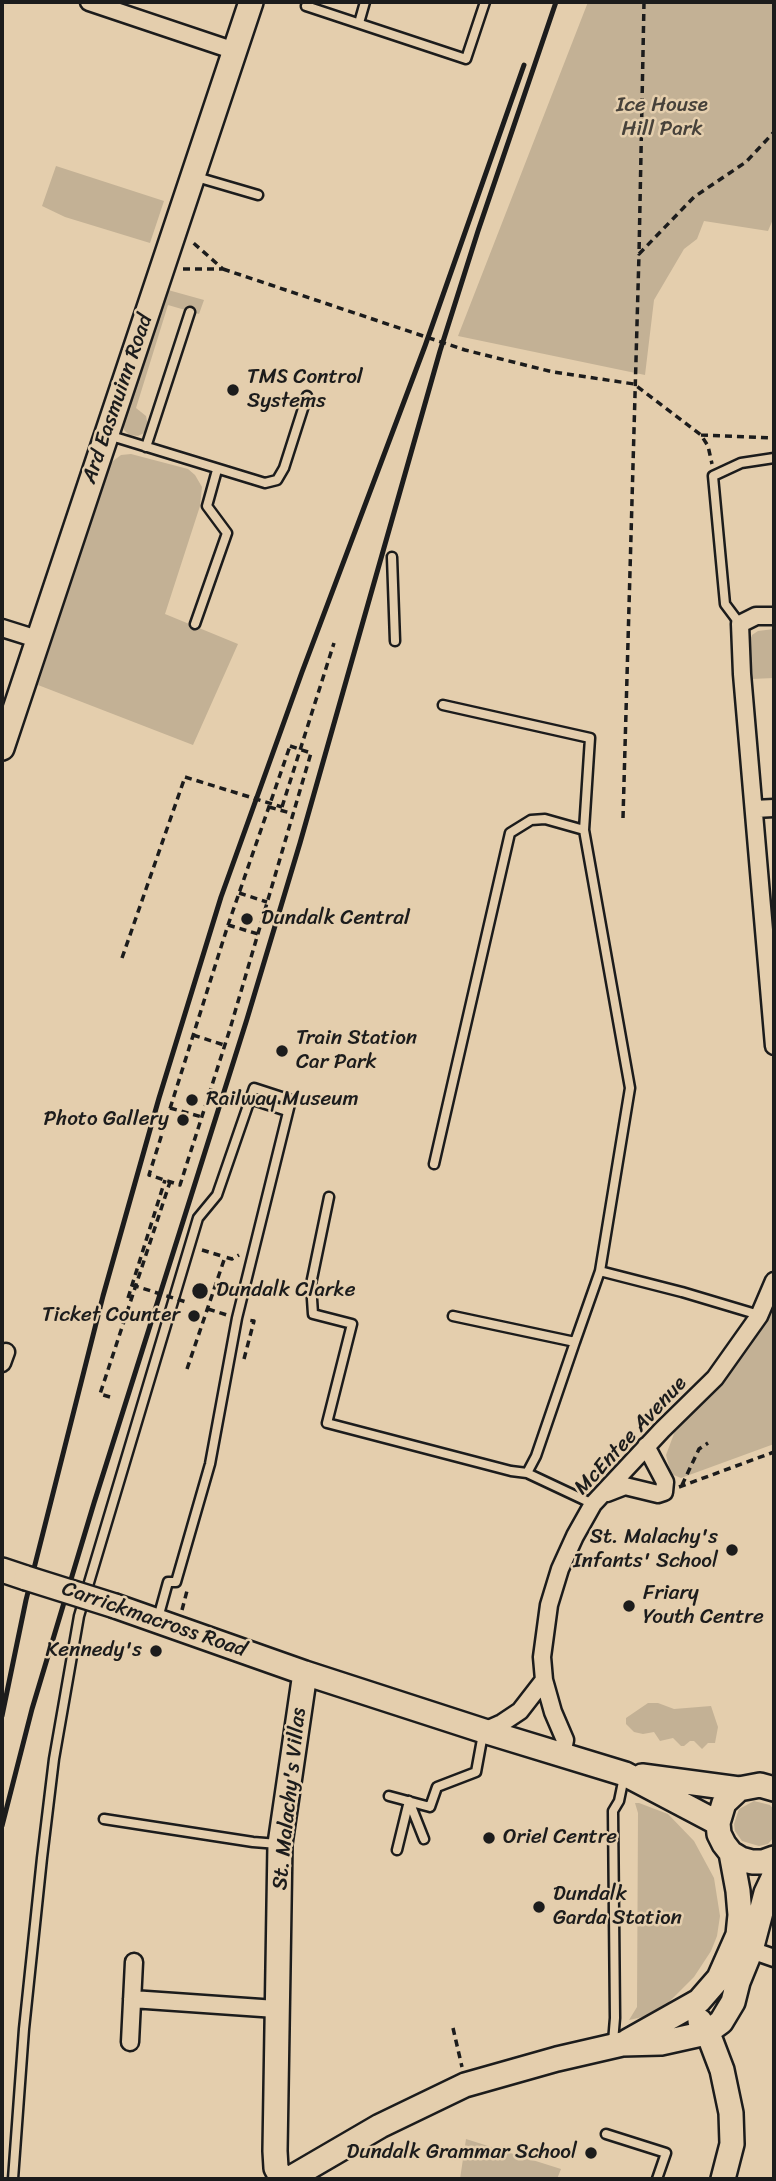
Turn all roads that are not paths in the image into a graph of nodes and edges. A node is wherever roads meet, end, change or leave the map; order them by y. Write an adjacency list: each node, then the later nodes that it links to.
1 (89, 2): 7 (street)
2 (251, 2): 7 (main road, Ard Easmuinn Road)
3 (365, 2): 6 (lane)
4 (485, 2): 6 (lane)
5 (306, 6): 6 (lane)
6 (359, 23)
7 (235, 51): 8 (main road, Ard Easmuinn Road)
8 (193, 176): 9 (lane); 12 (main road, Ard Easmuinn Road)
9 (258, 195)
10 (190, 312): 13 (lane)
11 (307, 396): 15 (lane)
12 (106, 434): 13 (lane); 21 (main road, Ard Easmuinn Road)
13 (146, 447): 15 (lane)
14 (774, 458): 19 (lane)
15 (217, 470): 18 (lane)
16 (392, 557): 22 (lane)
17 (774, 616): 19 (street)
18 (195, 624)
19 (740, 624): 26 (street)
20 (2, 628): 21 (street)
21 (37, 639): 24 (main road, Ard Easmuinn Road)
22 (395, 641)
23 (443, 705): 27 (lane)
24 (2, 748)
25 (774, 808): 26 (street)
26 (754, 809): 28 (street)
27 (584, 830): 31 (lane); 33 (lane)
28 (774, 1046)
29 (250, 1099): 30 (lane); 30 (lane); 70 (lane)
30 (287, 1111): 42 (lane)
31 (434, 1164)
32 (329, 1197): 39 (lane)
33 (600, 1271): 35 (lane); 37 (lane)
34 (774, 1281): 35 (street, McEntee Avenue)
35 (759, 1315): 38 (street, McEntee Avenue)
36 (453, 1316): 37 (lane)
37 (575, 1342): 39 (lane)
38 (646, 1446): 40 (street, McEntee Avenue); 40 (street)
39 (527, 1473): 40 (lane)
40 (598, 1500): 44 (street, McEntee Avenue)
41 (2, 1570): 42 (main road, Carrickmacross Road, bridge)
42 (157, 1621): 43 (main road, Carrickmacross Road)
43 (305, 1673): 45 (main road, Carrickmacross Road); 55 (main road, St. Malachy's Villas)
44 (544, 1679): 45 (street); 46 (street, McEntee Avenue)
45 (484, 1731): 46 (main road, Carrickmacross Road); 51 (lane)
46 (562, 1754): 47 (main road, Carrickmacross Road)
47 (625, 1774): 48 (main road); 53 (main road); 68 (lane)
48 (740, 1788): 49 (main road); 53 (main road)
49 (774, 1789)
50 (389, 1796): 51 (lane)
51 (409, 1801): 54 (lane); 56 (lane)
52 (104, 1819): 55 (lane)
53 (718, 1823): 57 (main road)
54 (424, 1839)
55 (280, 1844): 65 (main road, St. Malachy's Villas)
56 (397, 1850)
57 (731, 1853): 58 (main road); 64 (main road)
58 (774, 1858)
59 (774, 1876): 60 (main road)
60 (751, 1950): 61 (street); 66 (main road)
61 (774, 1958)
62 (134, 1962): 63 (street)
63 (132, 1999): 65 (street); 67 (street)
64 (699, 2001): 66 (main road); 68 (main road)
65 (276, 2008): 71 (main road, St. Malachy's Villas)
66 (706, 2033): 68 (main road); 74 (main road)
67 (130, 2042)
68 (617, 2046): 72 (main road)
69 (606, 2134): 73 (lane)
70 (13, 2179)
71 (282, 2179)
72 (289, 2179)
73 (657, 2179)
74 (723, 2179)

